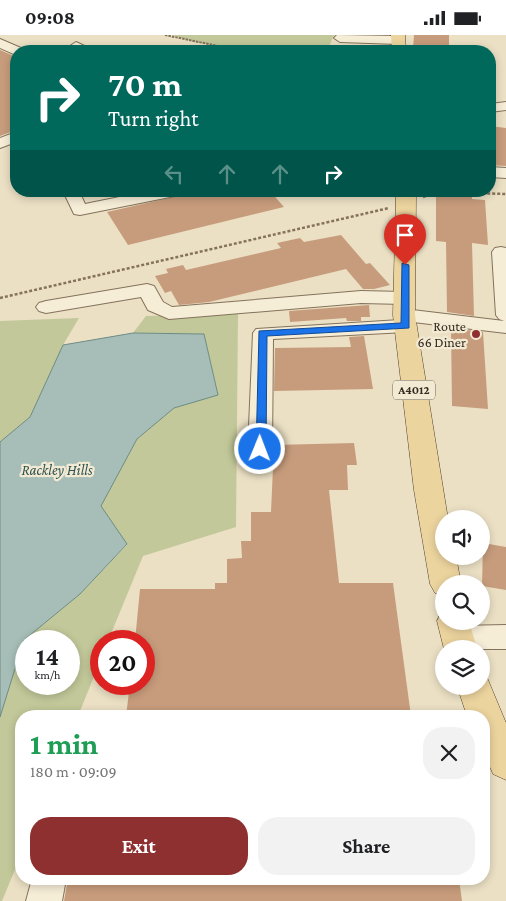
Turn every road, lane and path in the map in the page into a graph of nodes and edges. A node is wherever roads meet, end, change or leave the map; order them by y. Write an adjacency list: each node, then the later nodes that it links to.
1 (165, 35): 4 (path)
2 (340, 38): 3 (street)
3 (396, 39)
4 (213, 45)
5 (74, 197): 6 (street)
6 (145, 197)
7 (406, 197): 9 (path); 11 (main road, A4012)
8 (501, 252): 12 (street)
9 (0, 298)
10 (46, 307): 11 (street)
11 (405, 313): 13 (street); 14 (street); 15 (main road, A4012)
12 (506, 315)
13 (506, 327)
14 (260, 449)
15 (444, 575)
16 (457, 636): 17 (street)
17 (506, 637)
18 (477, 695): 19 (main road)
19 (483, 710)
20 (490, 728): 21 (main road)
21 (506, 762)
22 (48, 885): 23 (street)
23 (44, 901)

